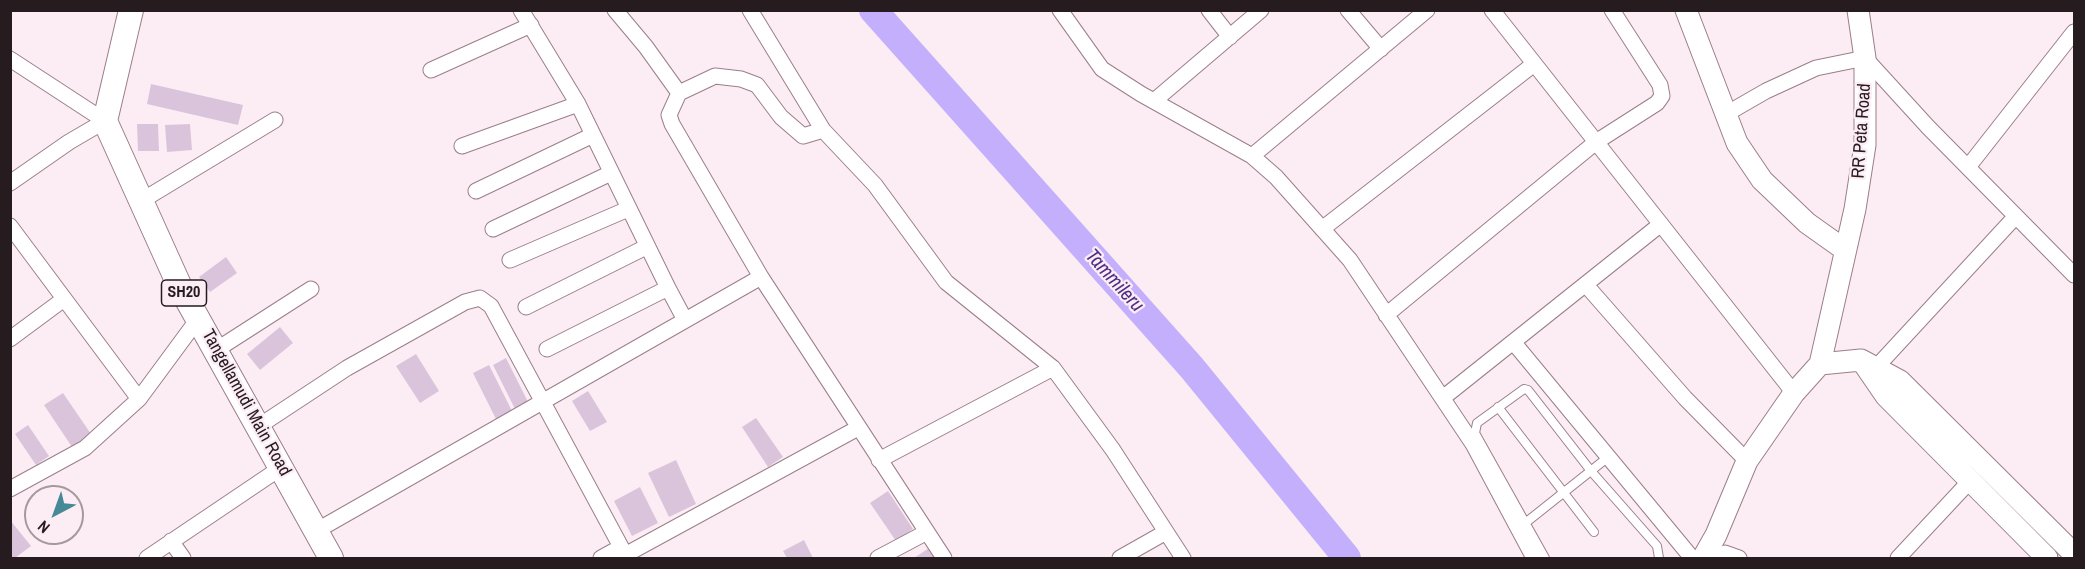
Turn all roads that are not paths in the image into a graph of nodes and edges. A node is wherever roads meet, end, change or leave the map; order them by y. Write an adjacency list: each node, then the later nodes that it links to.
1 (131, 10): 27 (main road)
2 (520, 10): 14 (street)
3 (615, 10): 22 (street)
4 (750, 10): 28 (street)
5 (1060, 10): 23 (street)
6 (1209, 10): 16 (street)
7 (1261, 10): 16 (street)
8 (1348, 10): 17 (street)
9 (1427, 10): 17 (street)
10 (1492, 10): 20 (street)
11 (1612, 10): 30 (street)
12 (1686, 10): 25 (main road)
13 (1858, 10): 18 (main road, RR Peta Road)
14 (531, 25): 21 (street); 24 (street)
15 (2074, 32): 33 (street)
16 (1230, 37): 23 (street)
17 (1381, 49): 32 (street)
18 (1865, 58): 25 (street); 33 (street); 45 (main road, RR Peta Road)
19 (10, 59): 27 (street)
20 (1534, 64): 30 (street); 43 (street)
21 (431, 70)
22 (679, 93): 28 (street); 48 (street)
23 (1154, 101): 32 (street)
24 (578, 104): 29 (street); 31 (street)
25 (1726, 114): 45 (main road)
26 (275, 120): 37 (street)
27 (105, 121): 35 (street); 37 (main road, Tangellamudi Main Road / SH20)
28 (823, 130): 63 (street)
29 (593, 135): 34 (street); 36 (street)
30 (1596, 142): 40 (street); 54 (street)
31 (462, 146)
32 (1252, 156): 43 (street)
33 (1968, 167): 39 (street)
34 (611, 173): 38 (street); 42 (street)
35 (10, 183)
36 (476, 190)
37 (141, 201): 55 (main road, Tangellamudi Main Road / SH20)
38 (628, 209): 44 (street); 46 (street)
39 (2016, 216): 47 (street); 62 (street)
40 (1661, 224): 49 (street); 64 (street)
41 (10, 226): 52 (street)
42 (493, 229)
43 (1322, 229): 54 (street)
44 (646, 247): 50 (street); 53 (street)
45 (1845, 250): 61 (main road, RR Peta Road)
46 (510, 260)
47 (2074, 275)
48 (761, 277): 56 (street); 70 (street)
49 (1586, 285): 58 (street); 73 (street)
50 (668, 288): 56 (street); 59 (street)
51 (310, 289): 60 (street)
52 (64, 299): 57 (street); 66 (street)
53 (526, 307)
54 (1386, 315): 65 (street)
55 (198, 319): 60 (main road, Tangellamudi Main Road / SH20); 66 (street)
56 (685, 320): 67 (street)
57 (10, 339)
58 (1514, 343): 65 (street); 71 (street)
59 (547, 349)
60 (216, 350): 69 (main road, Tangellamudi Main Road / SH20)
61 (1820, 364): 62 (main road); 64 (main road)
62 (1869, 367): 76 (main road); 86 (main road)
63 (1053, 369): 72 (street); 81 (street)
64 (1794, 393): 73 (main road)
65 (1443, 397): 79 (street)
66 (139, 399): 77 (street)
67 (542, 402): 69 (street); 80 (street); 85 (street)
68 (1498, 407): 75 (lane); 78 (lane); 79 (lane)
69 (259, 426): 74 (main road, Tangellamudi Main Road / SH20)
70 (858, 428): 72 (street); 85 (street)
71 (1607, 458): 75 (lane); 98 (street)
72 (879, 460): 82 (street)
73 (1748, 461): 99 (main road)
74 (282, 466): 80 (main road, Tangellamudi Main Road / SH20); 84 (street)
75 (1591, 471): 78 (lane); 97 (lane)
76 (1969, 482): 102 (street); 103 (main road)
77 (10, 489)
78 (1563, 493): 79 (lane); 83 (lane)
79 (1522, 526): 95 (street); 96 (lane)
80 (316, 531): 89 (main road, Tangellamudi Main Road / SH20)
81 (1166, 531): 93 (street); 94 (street)
82 (927, 532): 91 (street); 92 (street)
83 (1594, 532)
84 (171, 541): 87 (street); 88 (street)
85 (624, 554): 90 (street)
86 (2074, 554)
87 (147, 558)
88 (183, 558)
89 (331, 558)
90 (601, 558)
91 (878, 558)
92 (944, 558)
93 (1120, 558)
94 (1183, 558)
95 (1534, 558)
96 (1545, 558)
97 (1659, 558)
98 (1692, 558)
99 (1703, 558)
100 (1713, 558): 101 (street)
101 (1739, 558)
102 (1898, 558)
103 (2047, 558)

